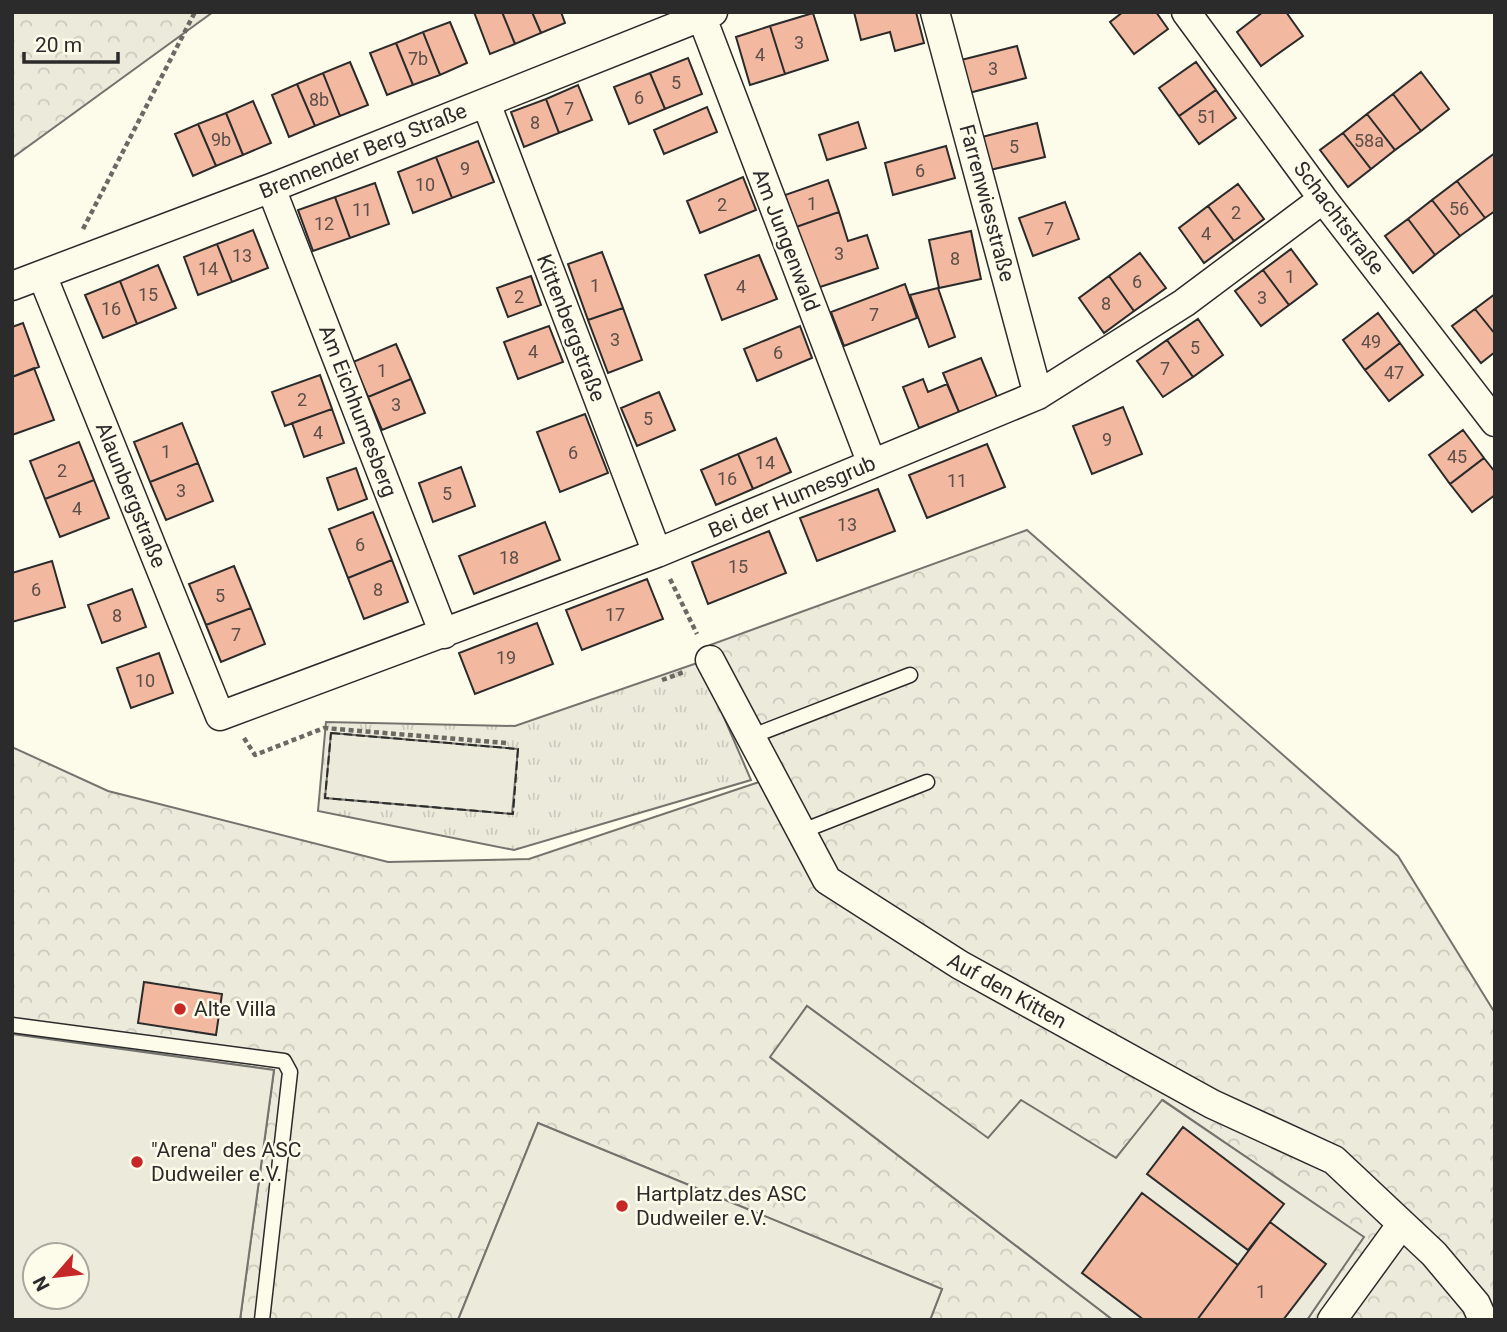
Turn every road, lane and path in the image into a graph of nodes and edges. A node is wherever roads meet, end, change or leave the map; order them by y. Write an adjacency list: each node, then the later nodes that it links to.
1 (195, 12): 8 (path)
2 (935, 12): 10 (street, Farrenwiesstraße)
3 (1186, 12): 7 (street, Schachtstraße)
4 (707, 14): 5 (street, Brennender Berg Straße); 12 (street, Am Jungenwald)
5 (486, 103): 6 (street, Brennender Berg Straße); 13 (street, Kittenbergstraße)
6 (271, 188): 8 (street, Brennender Berg Straße); 14 (street, Am Eichhumesberg)
7 (1322, 199): 10 (street, Bei der Humesgrub); 11 (street, Schachtstraße)
8 (54, 270): 9 (street, Brennender Berg Straße); 17 (street, Alaunbergstraße)
9 (12, 286)
10 (1038, 394): 12 (street, Bei der Humesgrub)
11 (1495, 422)
12 (872, 464): 13 (street, Bei der Humesgrub)
13 (657, 553): 14 (street, Bei der Humesgrub); 15 (path)
14 (444, 634): 17 (street, Bei der Humesgrub)
15 (710, 660): 18 (street, Auf den Kitten)
16 (910, 675): 18 (lane)
17 (220, 716)
18 (750, 737): 22 (street, Auf den Kitten)
19 (244, 738): 20 (path)
20 (506, 743)
21 (927, 782): 22 (lane)
22 (800, 832): 24 (street, Auf den Kitten)
23 (12, 1026): 25 (lane)
24 (1401, 1225): 26 (street); 27 (street, Auf den Kitten)
25 (262, 1320)
26 (1332, 1320)
27 (1483, 1320)

